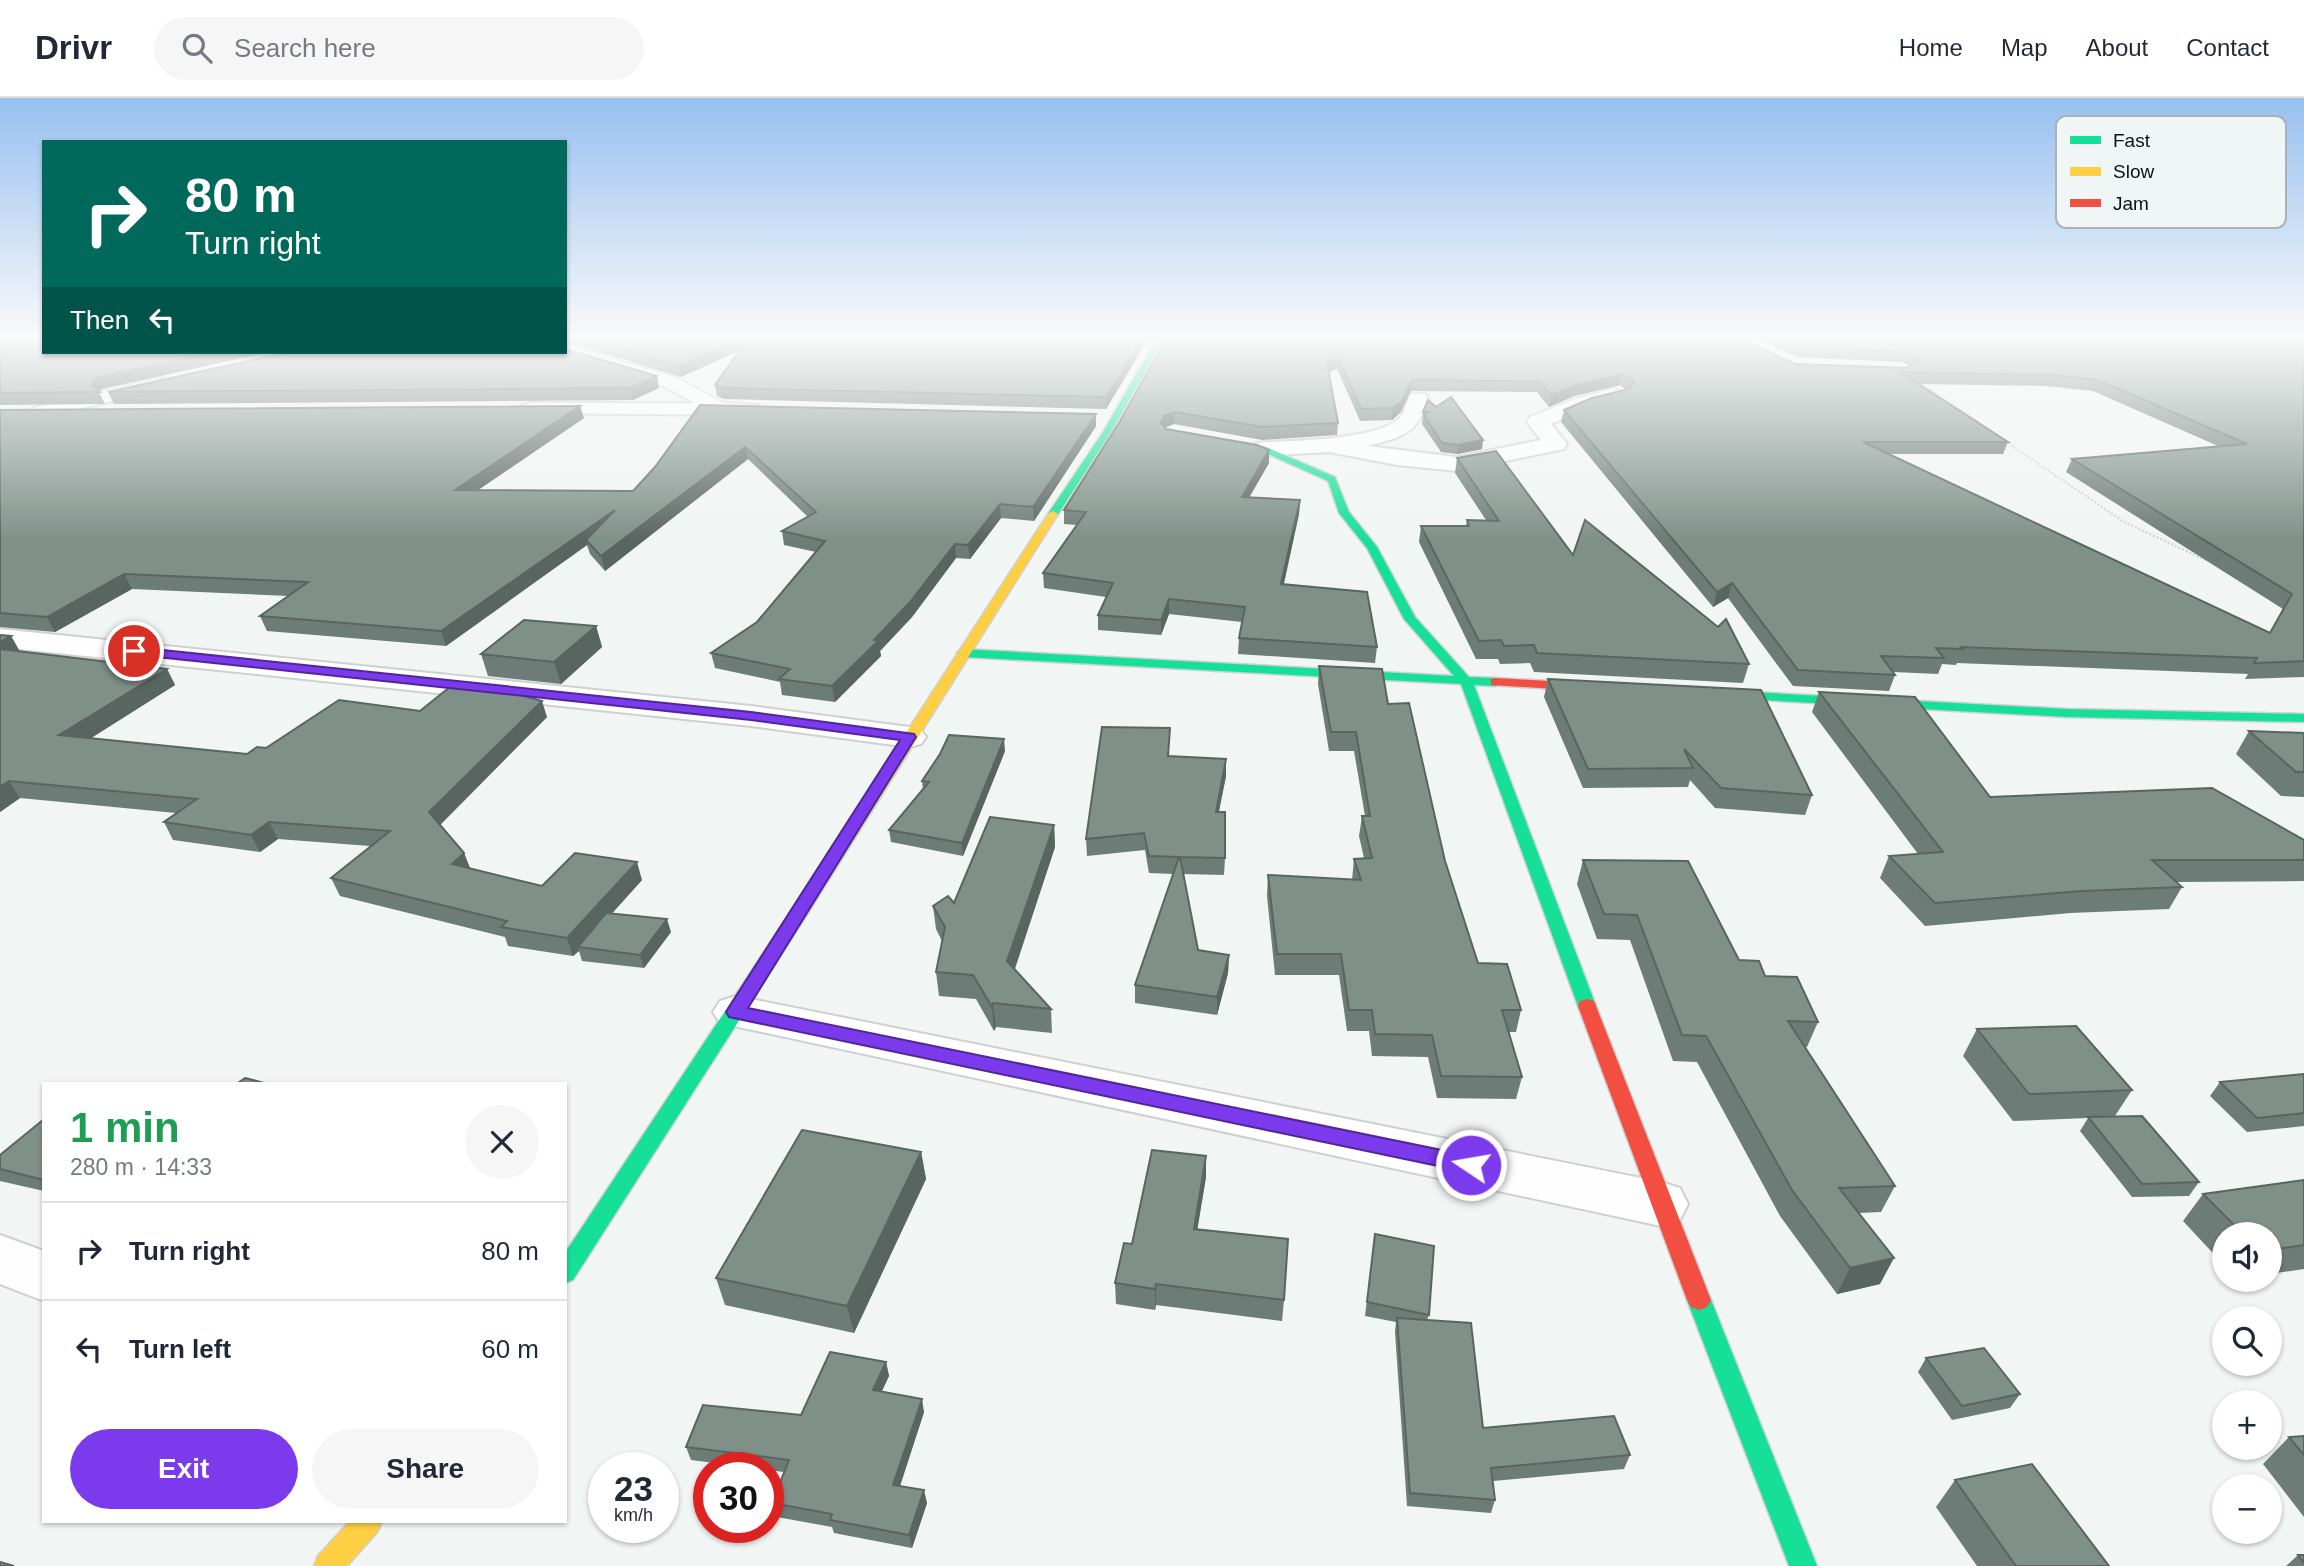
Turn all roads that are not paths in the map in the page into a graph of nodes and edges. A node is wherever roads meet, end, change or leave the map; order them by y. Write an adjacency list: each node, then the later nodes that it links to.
1 (73, 405): 11 (street)
2 (714, 405): 6 (street)
3 (1122, 405): 13 (street)
4 (1416, 405): 15 (street)
5 (1579, 405): 15 (street)
6 (721, 408): 7 (street); 8 (street)
7 (512, 409)
8 (775, 410)
9 (138, 411): 11 (street)
10 (13, 412): 11 (street)
11 (40, 412)
12 (1087, 417): 13 (street)
13 (1114, 418): 18 (street)
14 (1200, 438): 16 (street)
15 (1334, 446): 16 (street)
16 (1263, 449): 19 (street)
17 (0, 638): 23 (street)
18 (963, 653): 19 (street); 23 (street)
19 (1466, 681): 20 (street); 25 (street)
20 (1616, 689)
21 (1698, 693): 22 (street)
22 (2304, 718)
23 (909, 737): 24 (street)
24 (736, 1012): 25 (street); 27 (street)
25 (1661, 1205): 31 (street)
26 (0, 1259): 28 (street)
27 (567, 1270)
28 (42, 1275)
29 (366, 1523): 30 (street)
30 (328, 1566)
31 (1803, 1566)

